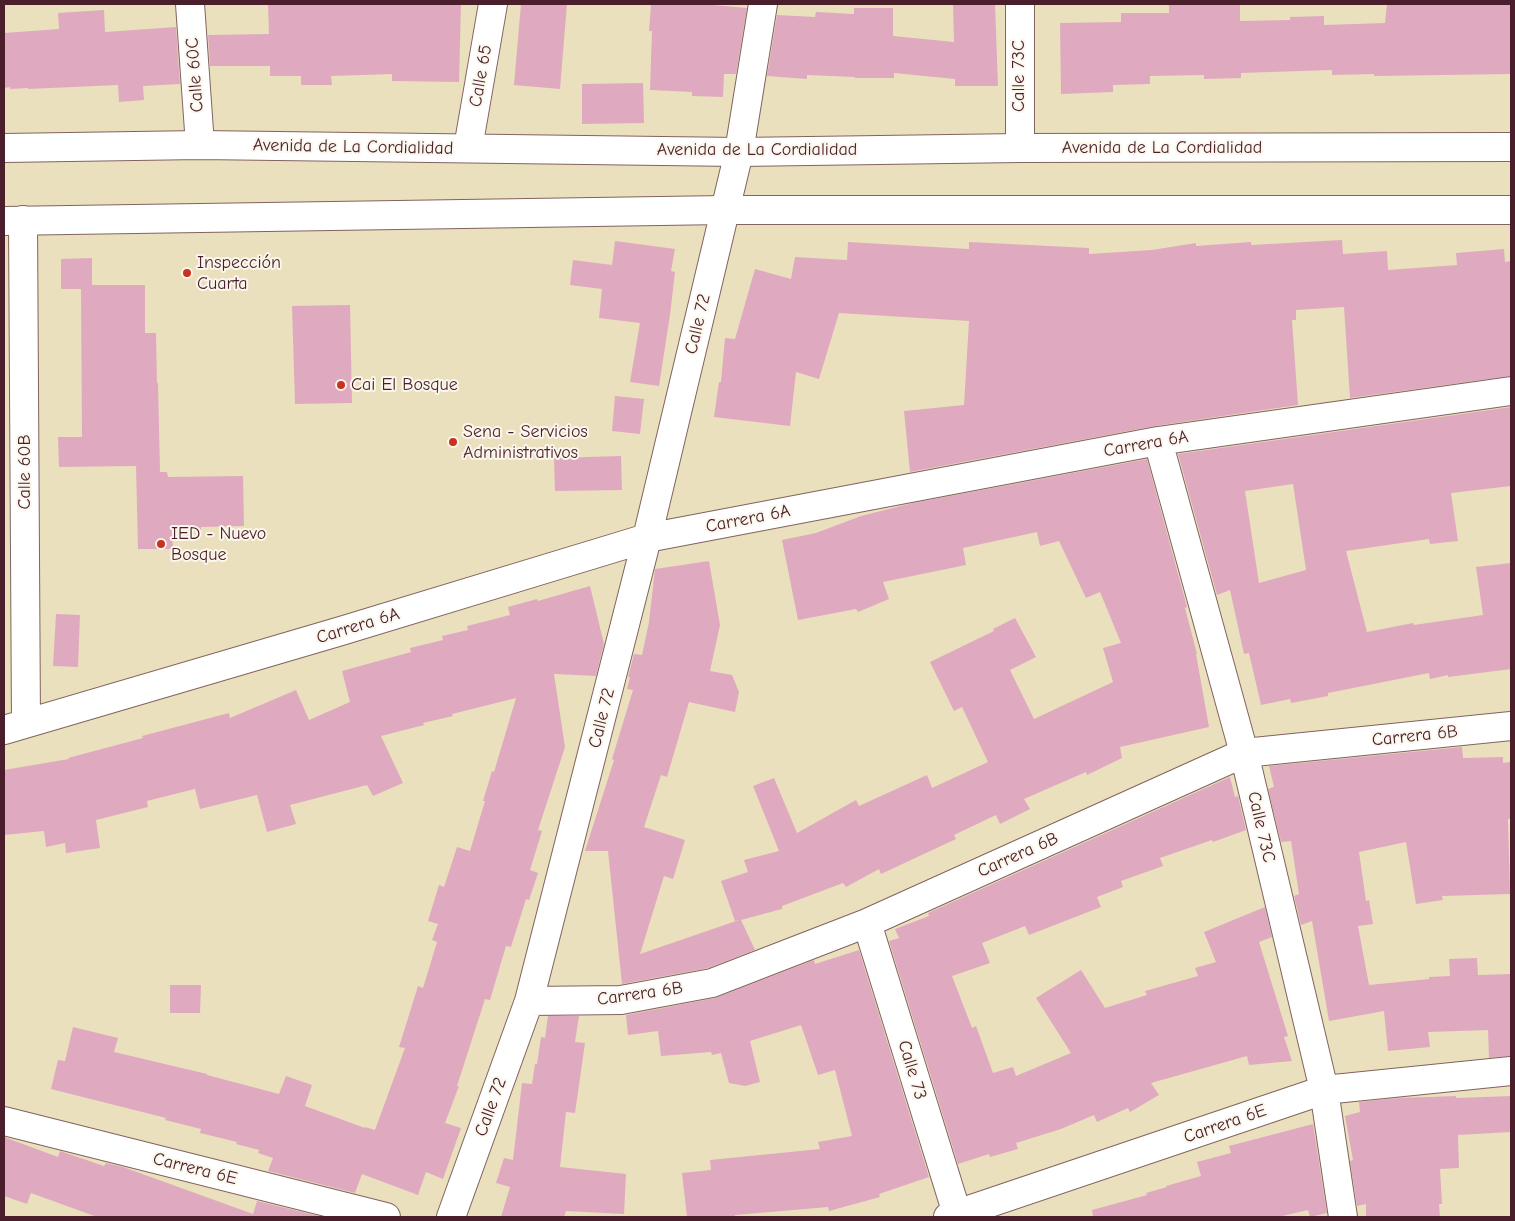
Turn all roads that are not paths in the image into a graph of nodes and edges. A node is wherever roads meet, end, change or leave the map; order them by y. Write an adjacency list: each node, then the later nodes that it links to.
1 (190, 4): 5 (street, Calle 60C)
2 (493, 4): 8 (street, Calle 65)
3 (764, 4): 10 (street, Calle 72)
4 (1020, 4): 9 (street, Calle 73C)
5 (200, 145): 7 (street, Avenida de La Cordialidad); 8 (street, Avenida de La Cordialidad)
6 (1511, 147): 9 (street, Avenida de La Cordialidad)
7 (4, 148)
8 (468, 148): 10 (street, Avenida de La Cordialidad)
9 (1020, 148): 10 (street, Avenida de La Cordialidad)
10 (739, 152): 11 (street, Calle 72)
11 (725, 210): 12 (street); 13 (street); 16 (street, Calle 72)
12 (1511, 210)
13 (13, 220): 18 (street, Calle 60B)
14 (1511, 391): 15 (street, Carrera 6A)
15 (1158, 441): 16 (street, Carrera 6A); 19 (street, Calle 73C)
16 (648, 538): 18 (street, Carrera 6A); 21 (street, Calle 72)
17 (1511, 726): 19 (street, Carrera 6B)
18 (15, 727)
19 (1244, 753): 20 (street, Carrera 6B); 23 (street, Calle 73C)
20 (867, 924): 21 (street, Carrera 6B); 27 (street, Calle 73)
21 (529, 1002): 26 (street, Calle 72)
22 (1511, 1072): 23 (street, Carrera 6E)
23 (1324, 1090): 27 (street, Carrera 6E); 28 (street, Calle 73C)
24 (4, 1121): 25 (street, Carrera 6E)
25 (386, 1217)
26 (450, 1217)
27 (954, 1217)
28 (1343, 1217)

